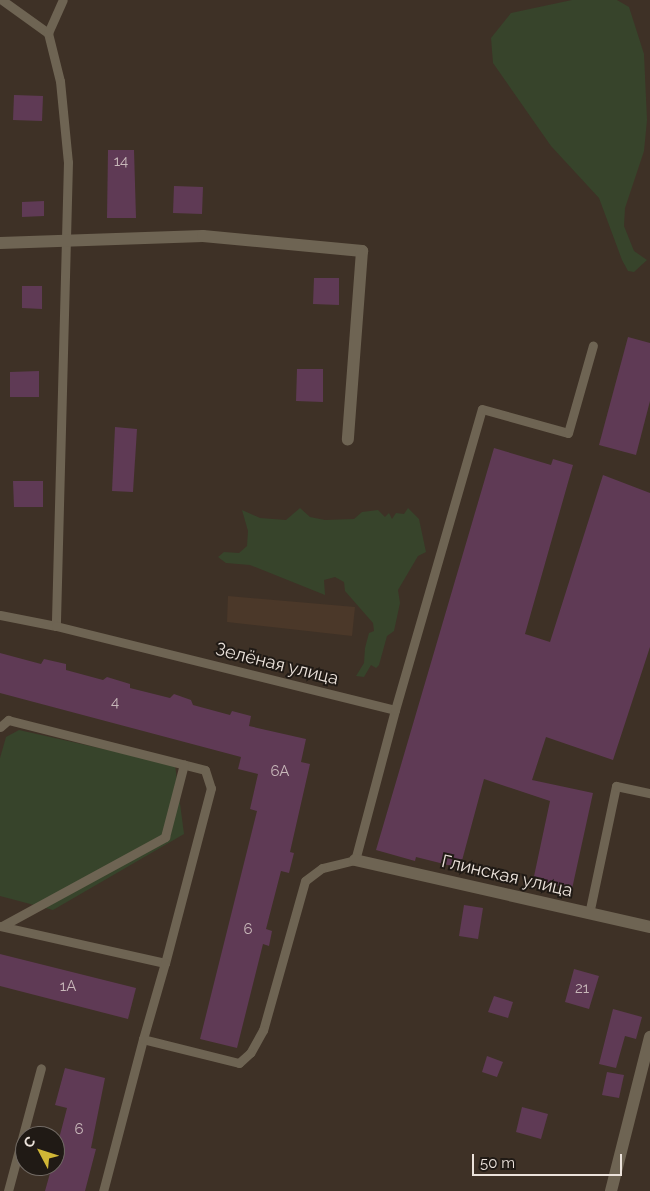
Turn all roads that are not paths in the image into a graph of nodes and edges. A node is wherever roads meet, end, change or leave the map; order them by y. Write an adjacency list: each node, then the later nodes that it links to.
1 (2, 0): 3 (lane)
2 (62, 0): 3 (lane)
3 (48, 33): 5 (lane)
4 (0, 243): 5 (street)
5 (65, 243): 7 (street); 9 (lane)
6 (592, 345): 10 (lane)
7 (348, 439)
8 (0, 616): 9 (lane, Зелёная улица)
9 (56, 626): 10 (lane, Зелёная улица)
10 (395, 710): 14 (lane)
11 (0, 728): 12 (lane)
12 (184, 764): 16 (lane); 18 (lane)
13 (650, 794): 15 (lane)
14 (355, 860): 15 (street, Глинская улица); 20 (lane)
15 (589, 914): 17 (street, Глинская улица)
16 (1, 926): 18 (lane)
17 (650, 927)
18 (165, 963): 20 (lane)
19 (650, 1038): 24 (street)
20 (144, 1039): 23 (lane)
21 (41, 1068): 22 (lane)
22 (8, 1191)
23 (103, 1191)
24 (611, 1191)

